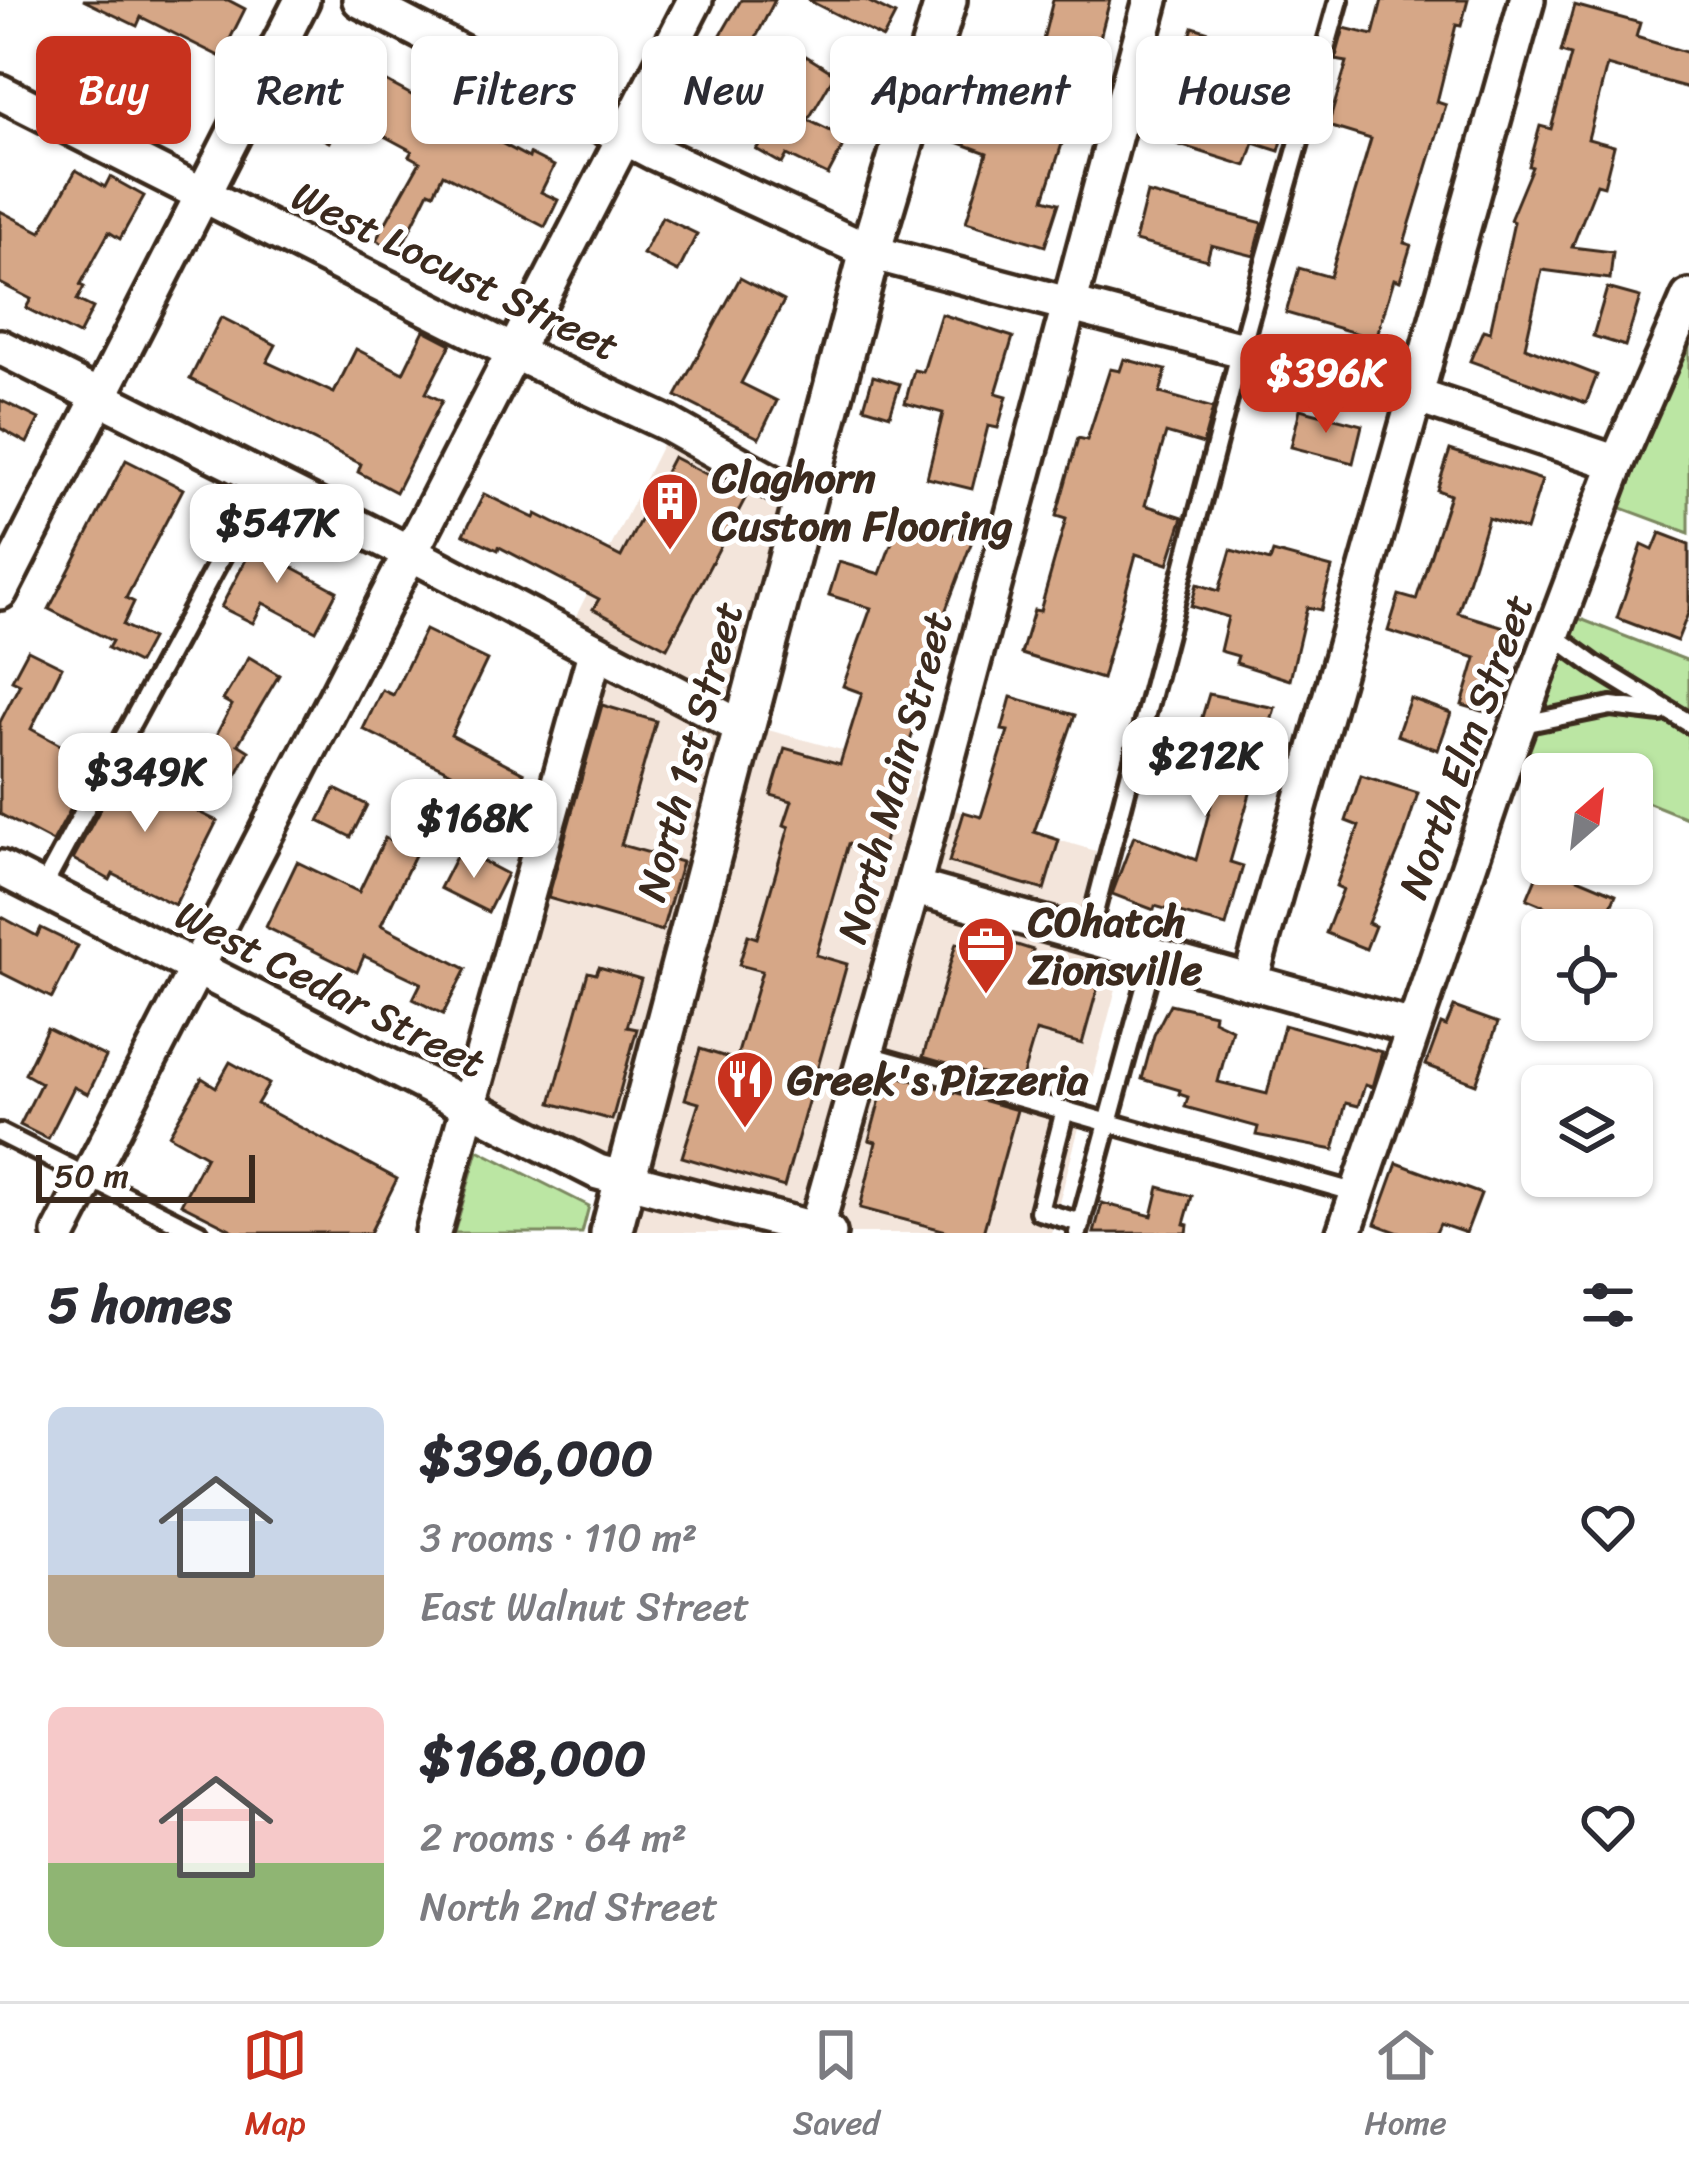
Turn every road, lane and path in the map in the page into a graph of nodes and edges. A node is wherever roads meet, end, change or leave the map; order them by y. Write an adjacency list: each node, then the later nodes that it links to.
1 (302, 0): 10 (street)
2 (360, 0): 9 (street)
3 (695, 0): 9 (street)
4 (946, 0): 11 (street, North 1st Street)
5 (1151, 0): 13 (street, North Main Street)
6 (1339, 0): 15 (lane)
7 (1527, 0): 17 (street)
8 (0, 92): 10 (street, West Locust Street)
9 (623, 136): 11 (street); 16 (street)
10 (206, 195): 16 (street, West Locust Street); 18 (street)
11 (870, 252): 13 (street); 21 (street, North 1st Street)
12 (1689, 298): 19 (street, North Elm Street)
13 (1068, 303): 15 (street); 31 (street, North Main Street)
14 (0, 347): 18 (street)
15 (1242, 349): 17 (street); 33 (lane)
16 (514, 352): 21 (street, West Locust Street); 22 (street)
17 (1413, 395): 19 (street); 36 (street)
18 (100, 397): 20 (street); 23 (street)
19 (1617, 463): 24 (street, North Elm Street)
20 (263, 478): 22 (street); 32 (lane)
21 (805, 501): 29 (street, North 1st Street)
22 (410, 553): 25 (street); 35 (street)
23 (0, 592)
24 (1553, 635): 26 (lane); 28 (street, North Elm Street)
25 (595, 653): 29 (street); 39 (street)
26 (1668, 713): 27 (lane); 28 (lane)
27 (1689, 723)
28 (1518, 725): 37 (street, North Elm Street)
29 (745, 729): 44 (street, North 1st Street)
30 (0, 868): 32 (street, West Cedar Street)
31 (913, 887): 33 (street); 38 (street, North Main Street)
32 (42, 890): 35 (street, West Cedar Street)
33 (1088, 936): 34 (street)
34 (1154, 955): 36 (street); 41 (lane)
35 (196, 968): 39 (street, West Cedar Street); 43 (street)
36 (1250, 982): 37 (street)
37 (1411, 1027): 45 (street, North Elm Street)
38 (864, 1054): 40 (lane); 47 (street, North Main Street)
39 (468, 1109): 44 (street, West Cedar Street); 50 (street)
40 (1065, 1109): 41 (lane); 46 (lane)
41 (1111, 1124): 45 (lane); 46 (lane)
42 (0, 1133): 43 (lane)
43 (88, 1178): 48 (street); 49 (lane)
44 (626, 1180): 47 (street, West Cedar Street); 51 (street, North 1st Street)
45 (1357, 1193): 52 (street, North Elm Street)
46 (1080, 1228)
47 (820, 1232)
48 (60, 1233)
49 (199, 1233)
50 (433, 1233)
51 (611, 1233)
52 (1344, 1233)

